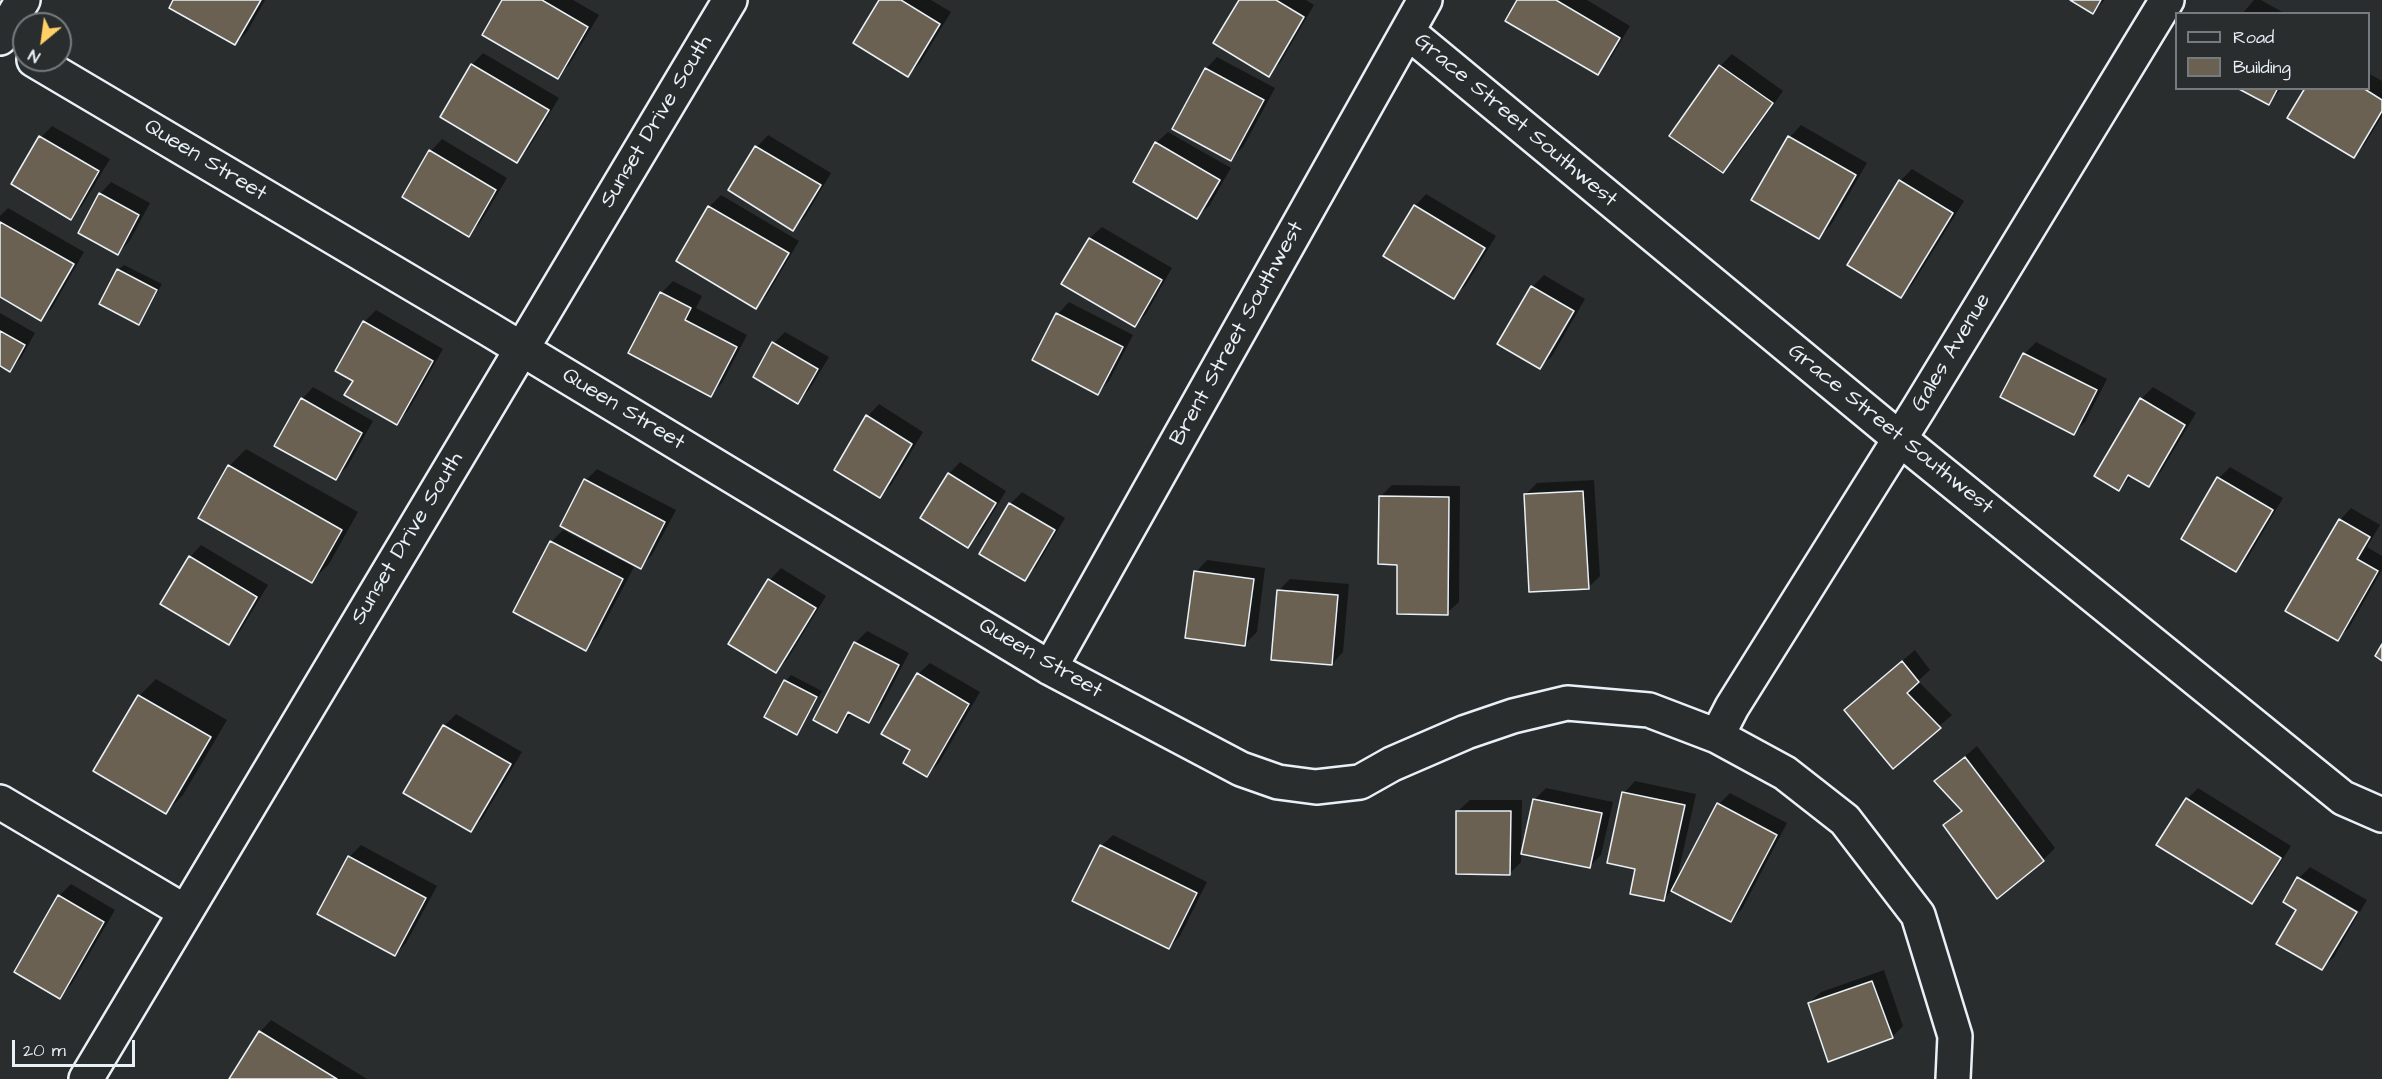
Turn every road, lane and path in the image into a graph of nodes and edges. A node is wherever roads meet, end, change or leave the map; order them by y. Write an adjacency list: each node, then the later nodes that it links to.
1 (23, 0): 6 (street)
2 (730, 0): 8 (street, Sunset Drive South)
3 (1425, 0): 5 (street, Brent Street Southwest)
4 (2167, 0): 9 (street, Gales Avenue)
5 (1408, 32): 9 (street, Grace Street Southwest); 10 (street, Brent Street Southwest)
6 (0, 39)
7 (54, 72): 8 (street, Queen Street)
8 (522, 349): 10 (street, Queen Street); 14 (street, Sunset Drive South)
9 (1900, 439): 11 (street, Gales Avenue); 13 (street, Grace Street Southwest)
10 (1050, 668): 11 (street, Queen Street)
11 (1717, 736): 16 (street, Queen Street)
12 (0, 802): 14 (street)
13 (2382, 815)
14 (184, 911): 15 (street, Sunset Drive South)
15 (86, 1079)
16 (1953, 1079)

